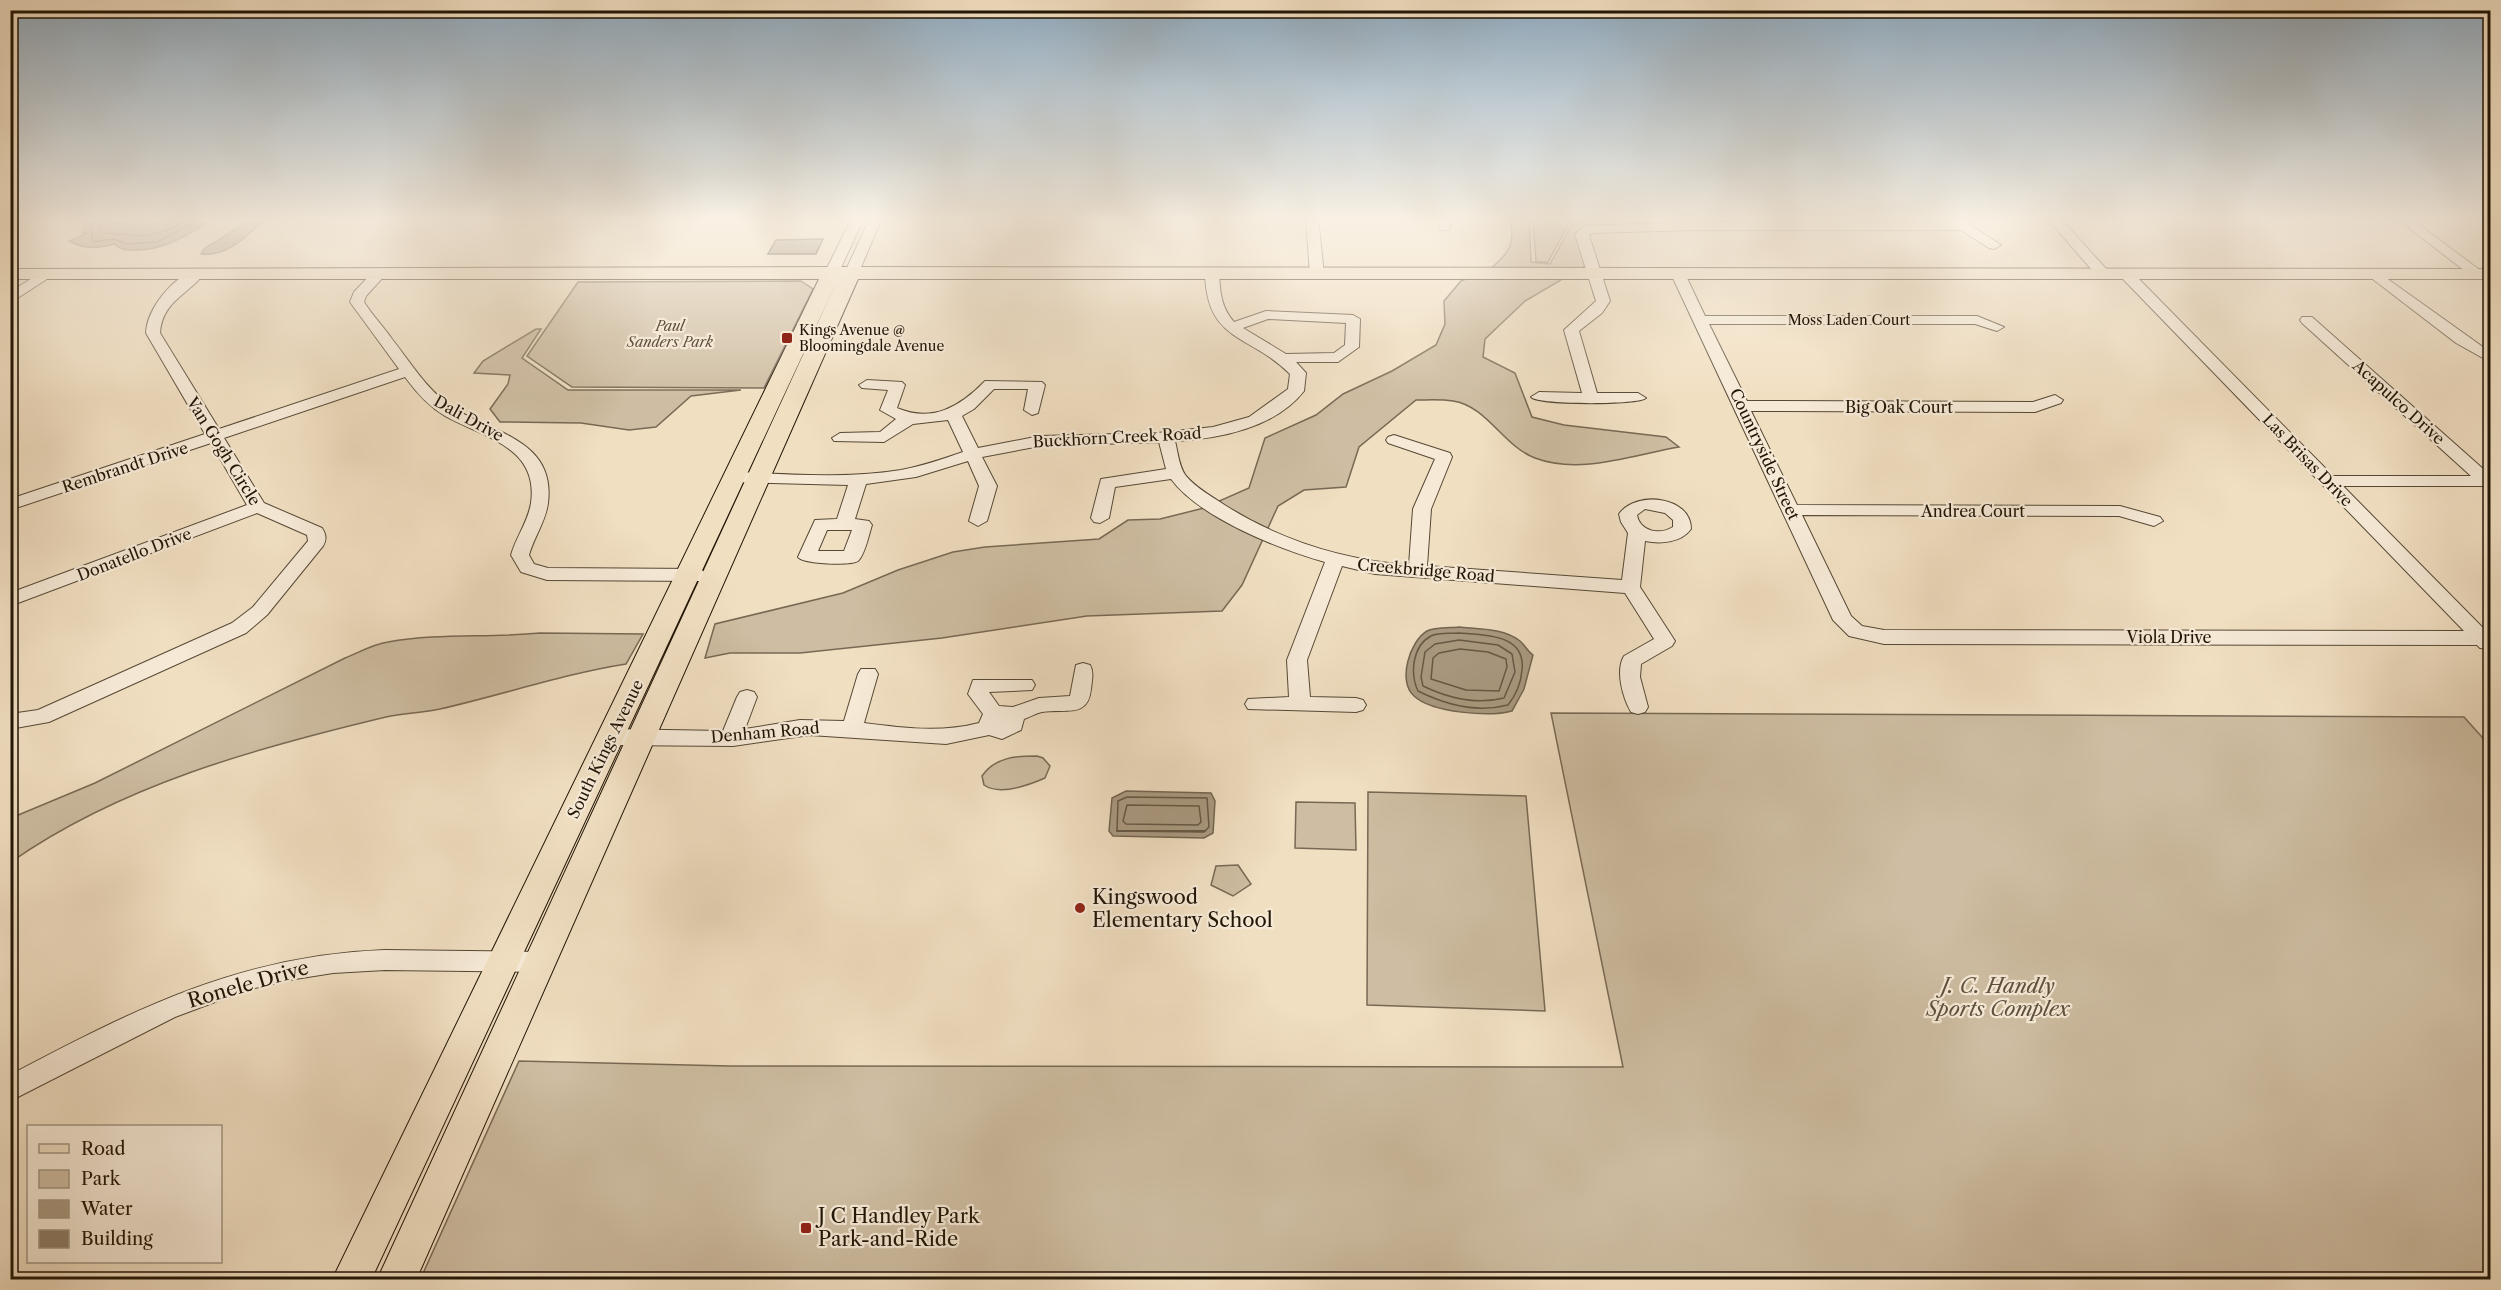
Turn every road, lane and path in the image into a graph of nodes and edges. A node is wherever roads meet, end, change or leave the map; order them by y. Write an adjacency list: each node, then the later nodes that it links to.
1 (39, 278): 11 (street)
2 (192, 278): 29 (street, Van Gogh Circle)
3 (376, 278): 18 (street, Dali Drive)
4 (829, 278): 34 (main road, South Kings Avenue)
5 (849, 278): 35 (main road, South Kings Avenue)
6 (1212, 278): 15 (street)
7 (1595, 278): 21 (street)
8 (1680, 278): 13 (street, Countryside Street)
9 (2130, 278): 37 (street, Las Brisas Drive)
10 (2387, 278): 17 (street)
11 (10, 299)
12 (2307, 320): 38 (street, Acapulco Drive)
13 (1700, 321): 14 (street, Moss Laden Court); 24 (street, Countryside Street)
14 (1997, 327)
15 (1232, 328): 16 (street); 16 (street)
16 (1286, 358): 28 (street, Buckhorn Creek Road)
17 (2490, 358)
18 (409, 371): 29 (street, Rembrandt Drive); 49 (street, Dali Drive)
19 (867, 385): 27 (street)
20 (1539, 397): 21 (street)
21 (1591, 398): 22 (street)
22 (1638, 398)
23 (2055, 400): 24 (street, Big Oak Court)
24 (1742, 406): 41 (street, Countryside Street)
25 (1032, 410): 26 (street)
26 (953, 414): 27 (street); 32 (street)
27 (909, 419): 30 (street)
28 (1166, 436): 32 (street, Buckhorn Creek Road); 33 (street)
29 (214, 438): 39 (street, Rembrandt Drive); 40 (street, Van Gogh Circle)
30 (840, 438)
31 (1394, 440): 48 (street)
32 (974, 454): 36 (street, Buckhorn Creek Road); 43 (street)
33 (1175, 473): 42 (street); 47 (street, Creekbridge Road)
34 (734, 477): 35 (street, Buckhorn Creek Road); 49 (main road, South Kings Avenue)
35 (758, 478): 36 (street, Buckhorn Creek Road); 50 (main road, South Kings Avenue)
36 (859, 478): 45 (street)
37 (2329, 481): 38 (street); 54 (street, Las Brisas Drive)
38 (2489, 482)
39 (10, 505)
40 (256, 507): 52 (street, Donatello Drive); 64 (street, Van Gogh Circle)
41 (1791, 510): 44 (street, Andrea Court); 53 (street, Countryside Street)
42 (1100, 518)
43 (978, 521)
44 (2154, 521)
45 (844, 525)
46 (1637, 530): 51 (street)
47 (1335, 561): 48 (street, Creekbridge Road); 60 (street)
48 (1418, 569): 51 (street, Creekbridge Road)
49 (688, 575): 50 (street, Dali Drive); 66 (main road, South Kings Avenue)
50 (715, 575): 66 (main road, South Kings Avenue)
51 (1631, 587): 62 (street)
52 (10, 600)
53 (1856, 631): 54 (street, Viola Drive)
54 (2486, 642)
55 (1083, 670): 63 (street, Denham Road)
56 (868, 674): 65 (street)
57 (1025, 685): 63 (street)
58 (747, 697): 67 (street)
59 (1255, 704): 60 (street)
60 (1300, 704): 61 (street)
61 (1356, 705)
62 (1638, 707)
63 (999, 719): 65 (street, Denham Road)
64 (10, 722)
65 (852, 728): 67 (street, Denham Road)
66 (625, 737): 67 (street, Denham Road); 68 (main road, South Kings Avenue); 69 (main road, South Kings Avenue)
67 (731, 738)
68 (503, 962): 69 (street, Ronele Drive); 70 (street, Ronele Drive); 71 (main road, South Kings Avenue)
69 (542, 962): 72 (main road, South Kings Avenue)
70 (10, 1089)
71 (351, 1280)
72 (396, 1280)

